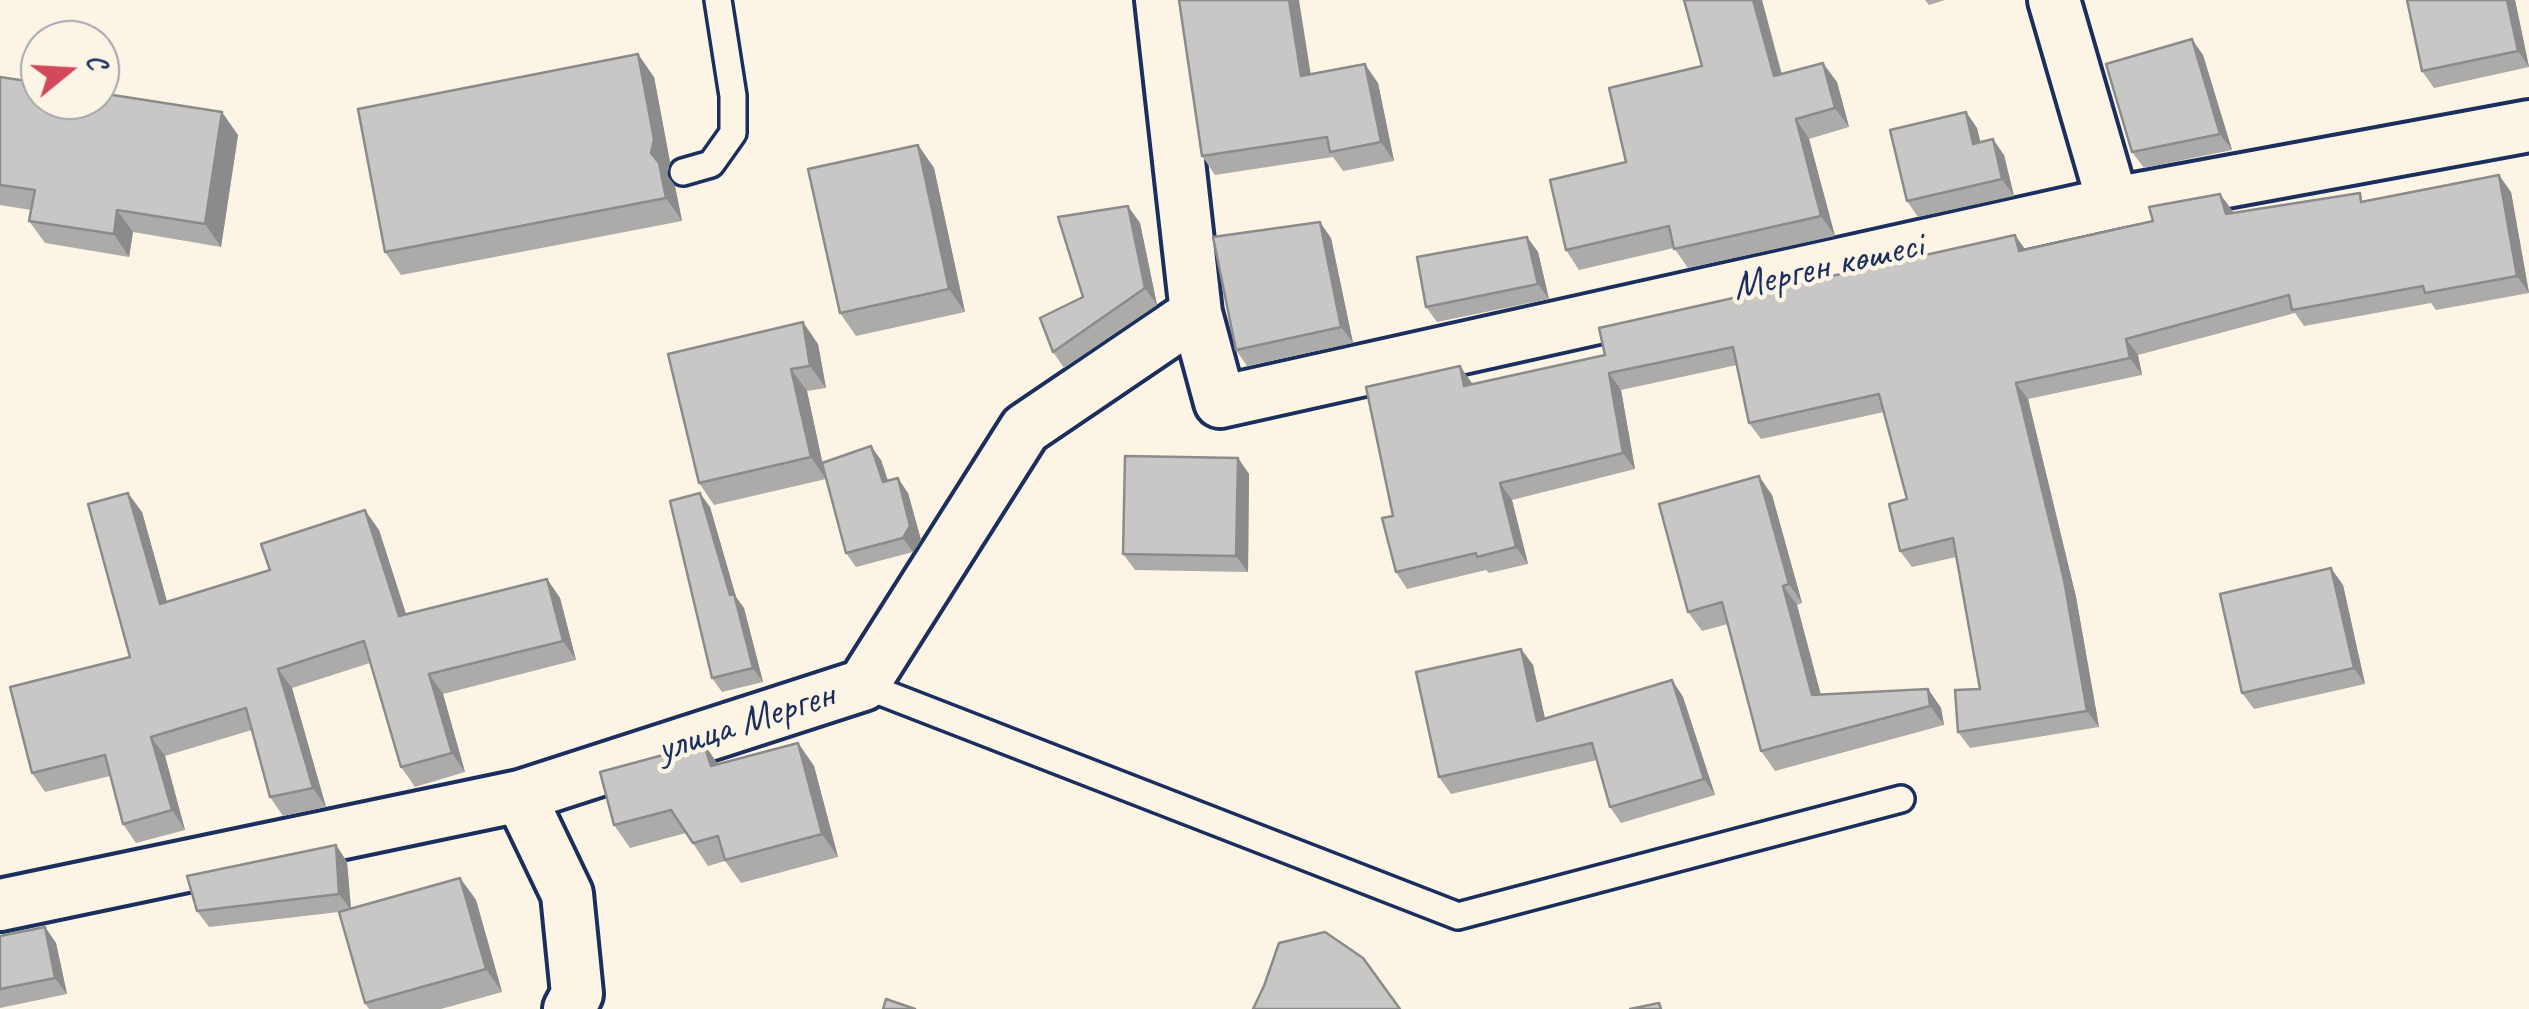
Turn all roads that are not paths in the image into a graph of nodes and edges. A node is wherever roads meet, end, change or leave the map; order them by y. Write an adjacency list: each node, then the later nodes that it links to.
1 (718, 0): 5 (lane)
2 (1161, 0): 7 (street)
3 (2054, 0): 6 (street)
4 (2529, 126): 6 (street, Мерген көшесі)
5 (683, 172)
6 (2113, 204): 7 (street, Мерген көшесі)
7 (1196, 314): 8 (street, улица Мерген)
8 (863, 685): 9 (street, улица Мерген); 10 (lane)
9 (520, 796): 11 (street, улица Мерген); 12 (street)
10 (1901, 799)
11 (0, 905)
12 (569, 1009)

